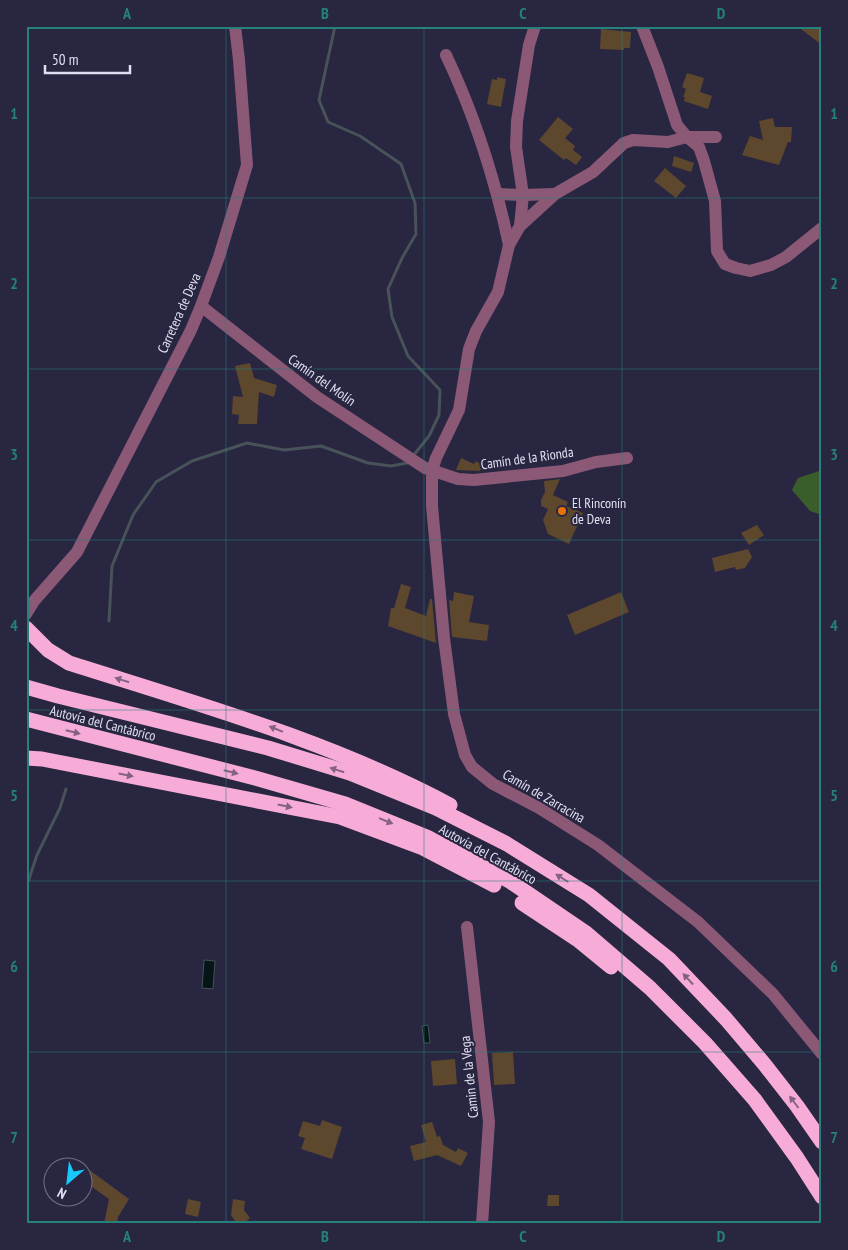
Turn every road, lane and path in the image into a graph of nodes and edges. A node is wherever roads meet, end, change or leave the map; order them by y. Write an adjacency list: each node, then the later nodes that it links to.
1 (235, 26): 13 (street, Carretera de Deva)
2 (535, 26): 9 (street)
3 (642, 26): 5 (street)
4 (446, 55): 7 (street)
5 (687, 137): 6 (street); 8 (street); 11 (street)
6 (716, 137)
7 (498, 194): 9 (street); 12 (street)
8 (555, 194): 9 (street); 10 (street)
9 (523, 195): 10 (street)
10 (520, 226): 12 (street)
11 (822, 228)
12 (509, 245): 15 (street)
13 (201, 306): 15 (street, Camín del Molín); 16 (street, Carretera de Deva)
14 (627, 458): 15 (street, Camín de la Rionda)
15 (432, 470): 25 (street, Camín de Zarracina)
16 (49, 586): 17 (street, Carretera de Deva); 18 (street, Carretera de Deva)
17 (26, 599)
18 (26, 614)
19 (26, 628): 23 (highway, one-way to 19)
20 (26, 687): 23 (highway, Autovía del Cantábrico, one-way to 20)
21 (26, 719): 27 (highway, Autovía del Cantábrico, one-way to 27)
22 (26, 758): 27 (highway, one-way to 27)
23 (507, 844): 26 (highway, Autovía del Cantábrico, one-way to 23)
24 (467, 927): 29 (street, Camin de la Vega)
25 (822, 1054)
26 (822, 1142)
27 (798, 1158): 28 (highway, Autovía del Cantábrico)
28 (822, 1196)
29 (482, 1224)

